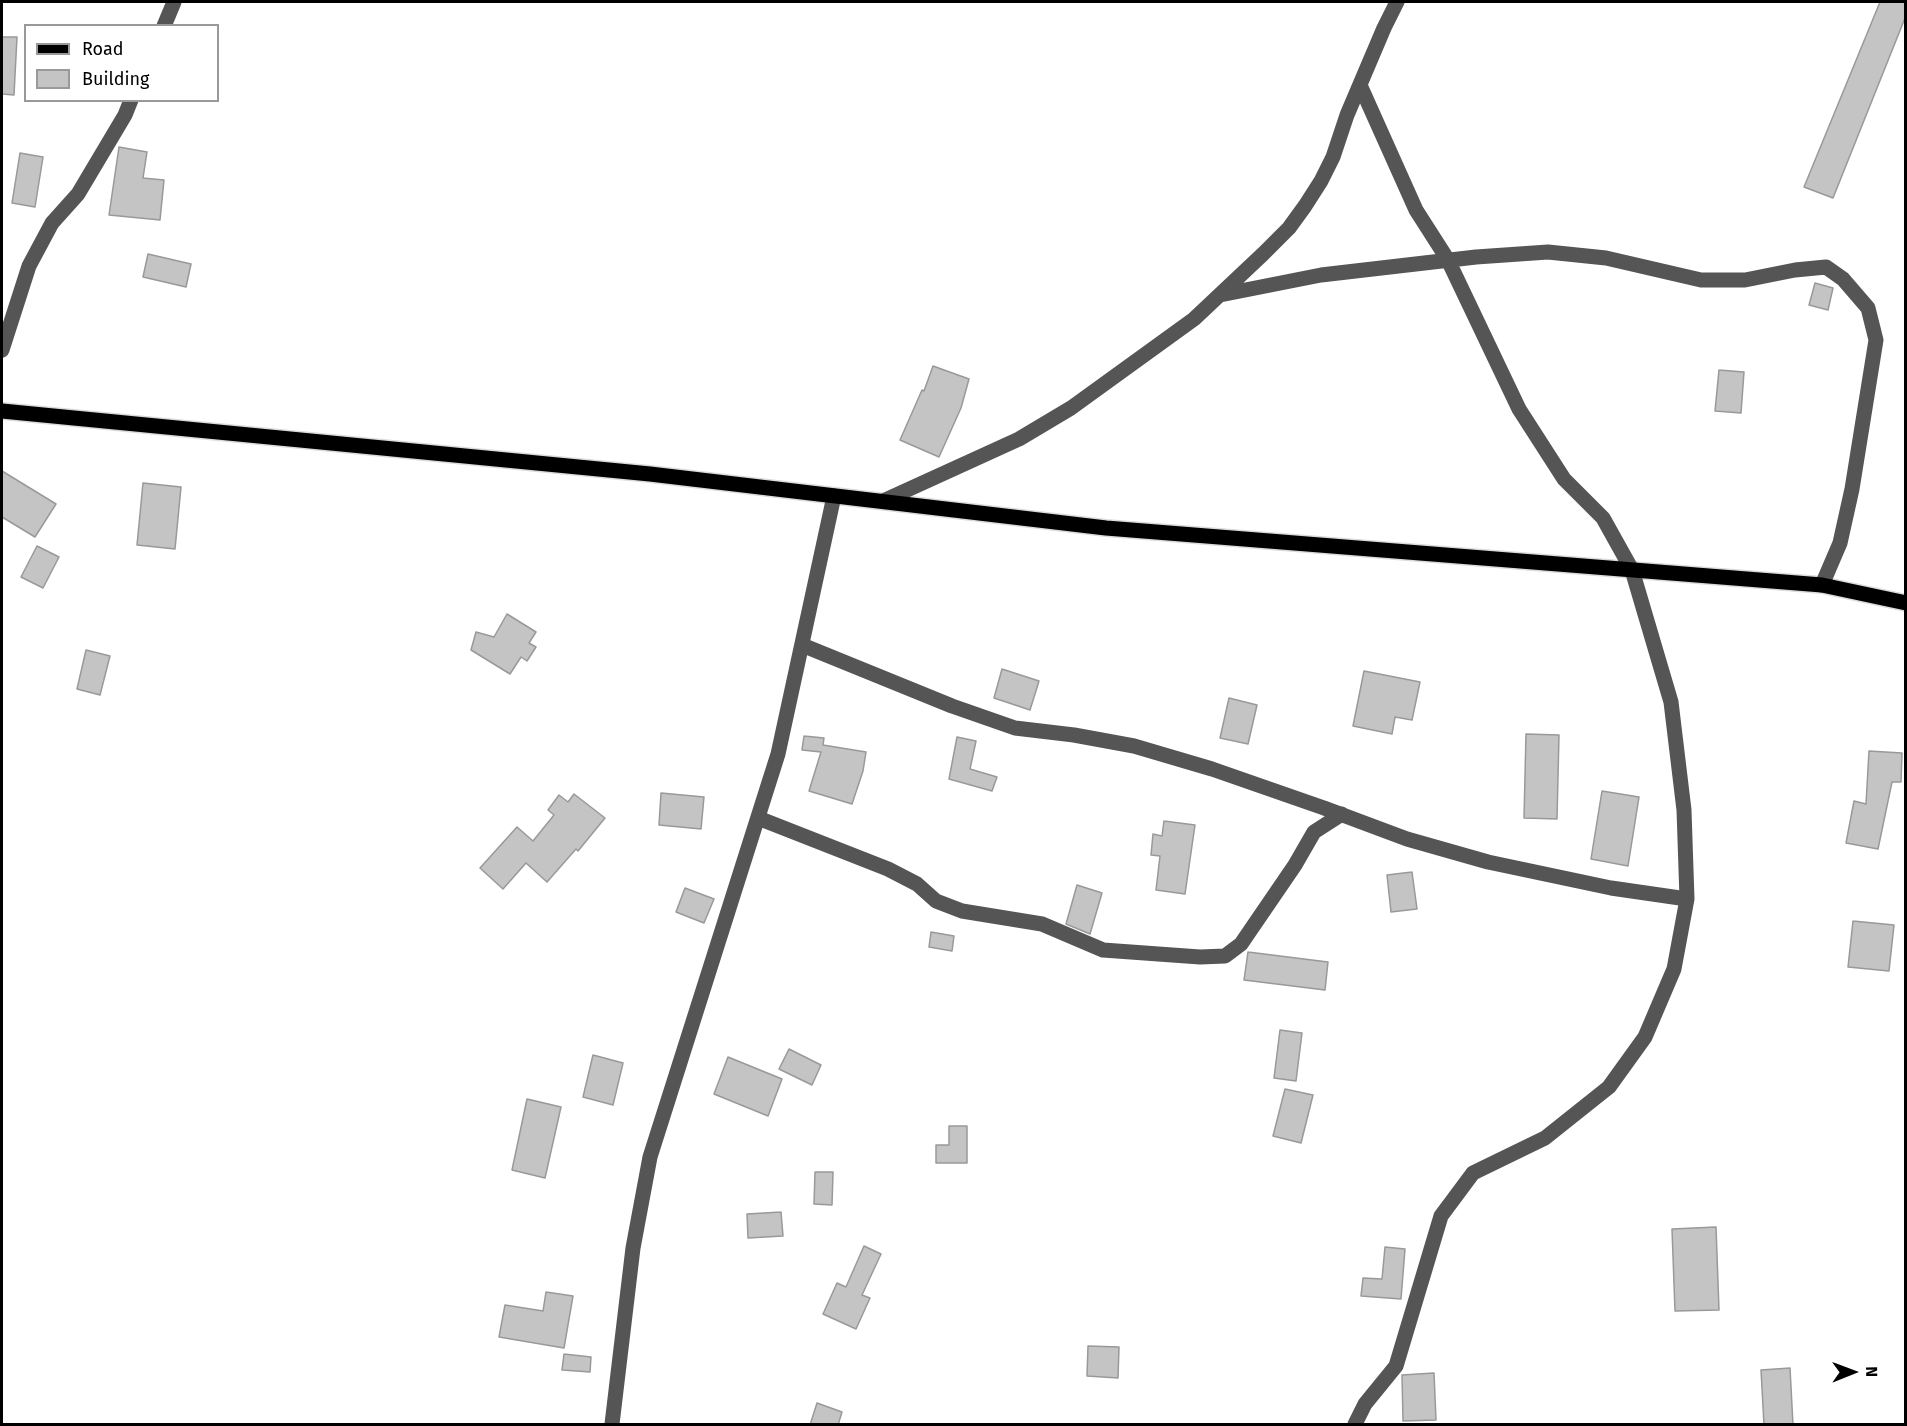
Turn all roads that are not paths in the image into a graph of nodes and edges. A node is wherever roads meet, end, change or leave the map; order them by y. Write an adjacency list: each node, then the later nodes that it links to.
1 (174, 2): 3 (street)
2 (1397, 2): 4 (street)
3 (165, 24)
4 (1360, 85): 6 (street); 7 (street)
5 (130, 102): 8 (street)
6 (1448, 260): 7 (street); 12 (street); 13 (street)
7 (1220, 295): 11 (street)
8 (2, 350)
9 (2, 411): 10 (main road)
10 (834, 496): 11 (main road); 15 (street)
11 (883, 501): 12 (main road)
12 (1632, 570): 13 (main road); 18 (street)
13 (1822, 585): 14 (main road)
14 (1905, 603)
15 (802, 645): 16 (street); 17 (street)
16 (1342, 814): 17 (street); 18 (street)
17 (758, 818): 19 (street)
18 (1687, 899): 20 (street)
19 (612, 1425)
20 (1354, 1425)

